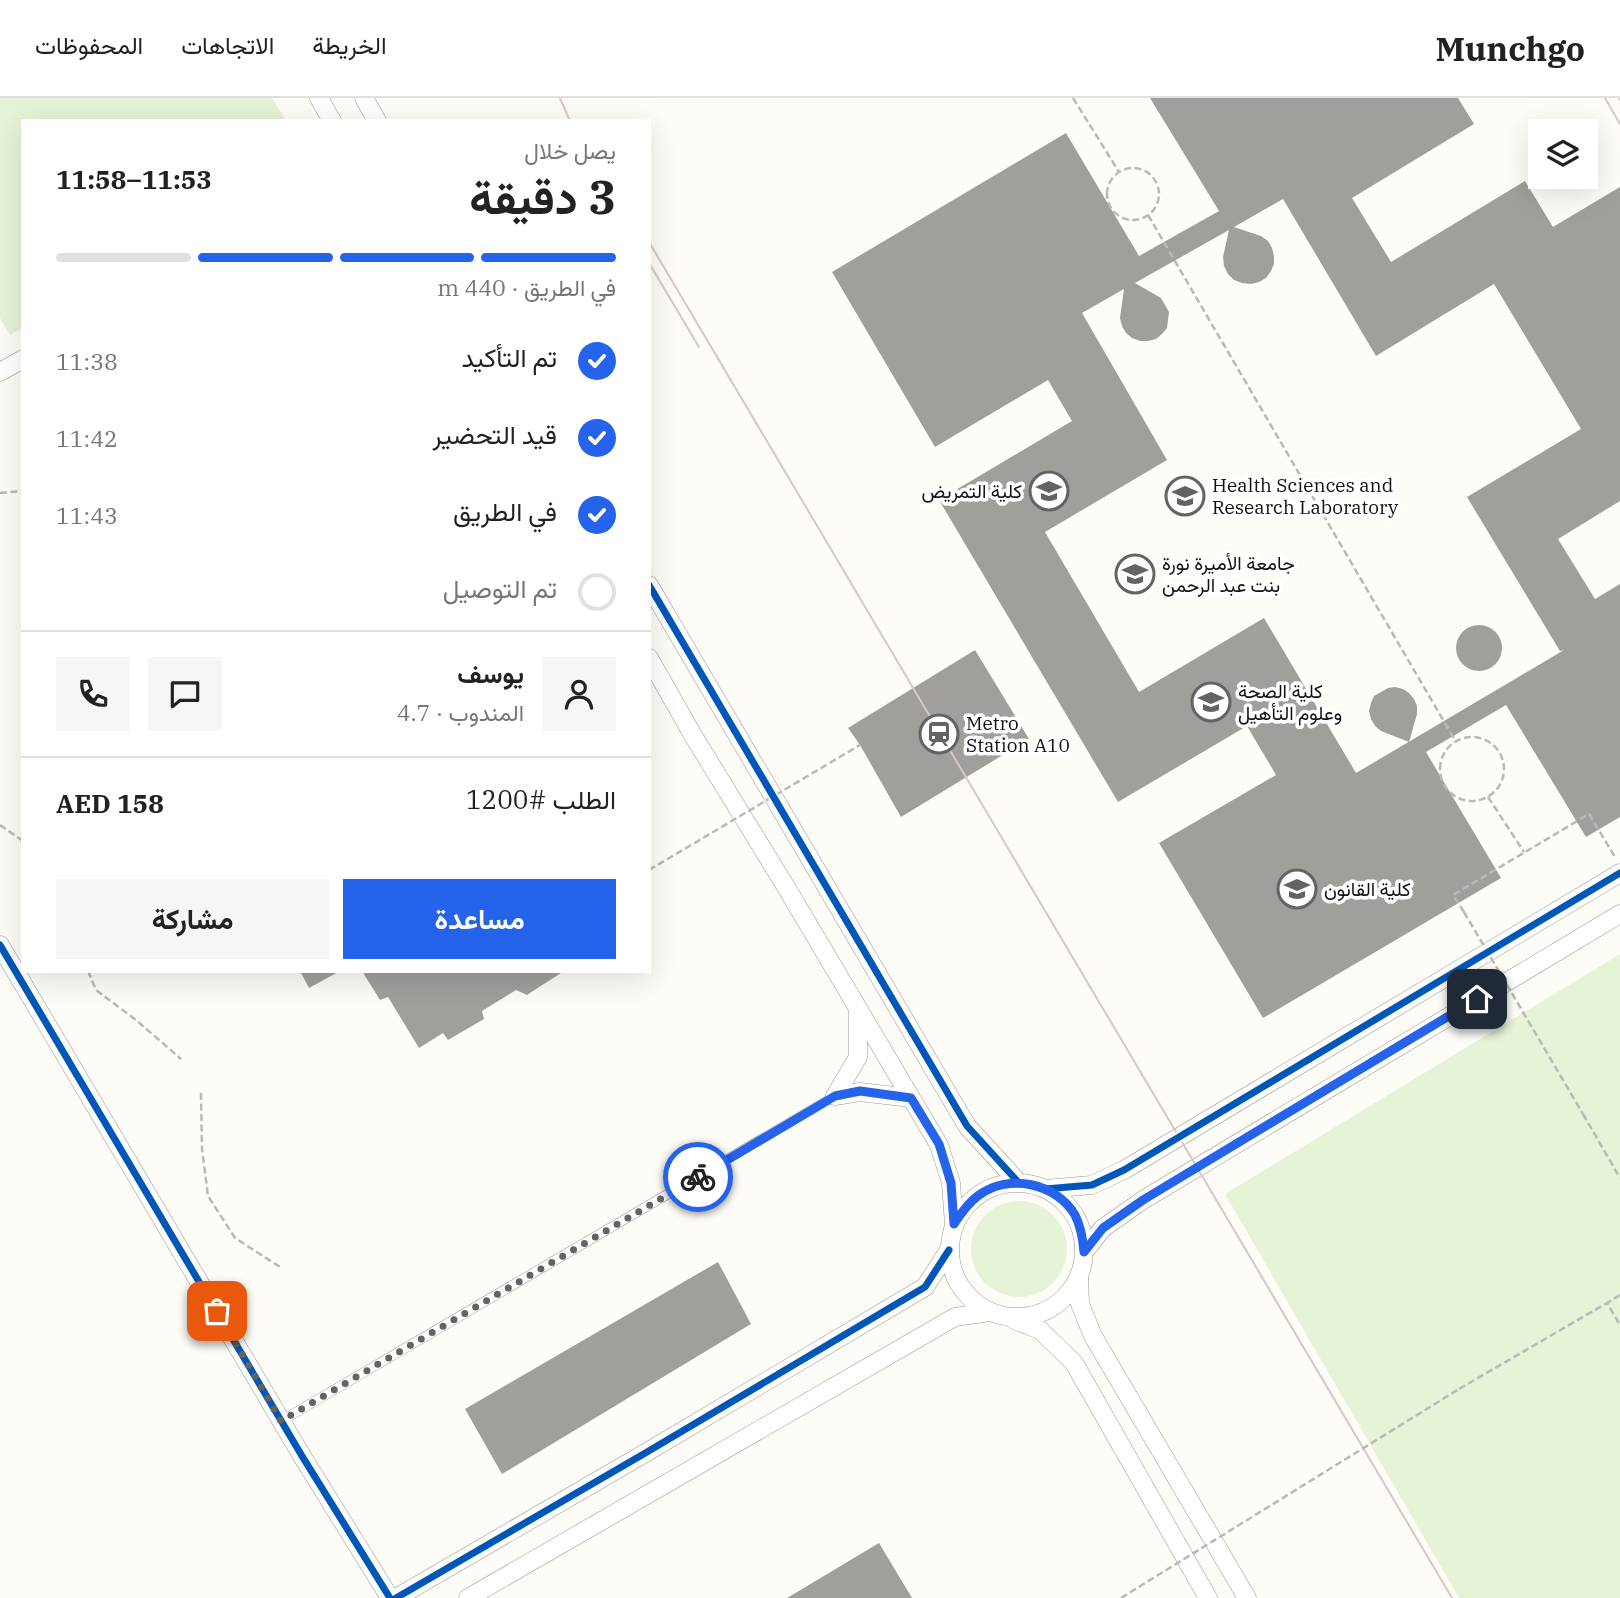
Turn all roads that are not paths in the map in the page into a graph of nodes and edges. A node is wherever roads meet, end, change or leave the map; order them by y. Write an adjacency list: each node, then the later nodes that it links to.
1 (319, 98): 3 (street)
2 (363, 98): 4 (street)
3 (331, 119)
4 (376, 119)
5 (21, 360): 6 (street)
6 (0, 372)
7 (651, 588): 15 (street)
8 (651, 662): 12 (street)
9 (1620, 873): 16 (street)
10 (1620, 914): 19 (street)
11 (0, 945): 22 (street)
12 (858, 1008): 13 (street); 14 (street)
13 (835, 1096): 14 (street); 22 (lane)
14 (911, 1098): 17 (street)
15 (1019, 1183): 16 (street); 17 (street)
16 (1045, 1189): 19 (street)
17 (954, 1224): 18 (street)
18 (949, 1250): 21 (street); 24 (street)
19 (1084, 1252): 20 (street)
20 (1079, 1276): 21 (street); 27 (street)
21 (997, 1315): 25 (street); 26 (street)
22 (281, 1421): 23 (street)
23 (390, 1598)
24 (396, 1598)
25 (468, 1598)
26 (1208, 1598)
27 (1247, 1598)

